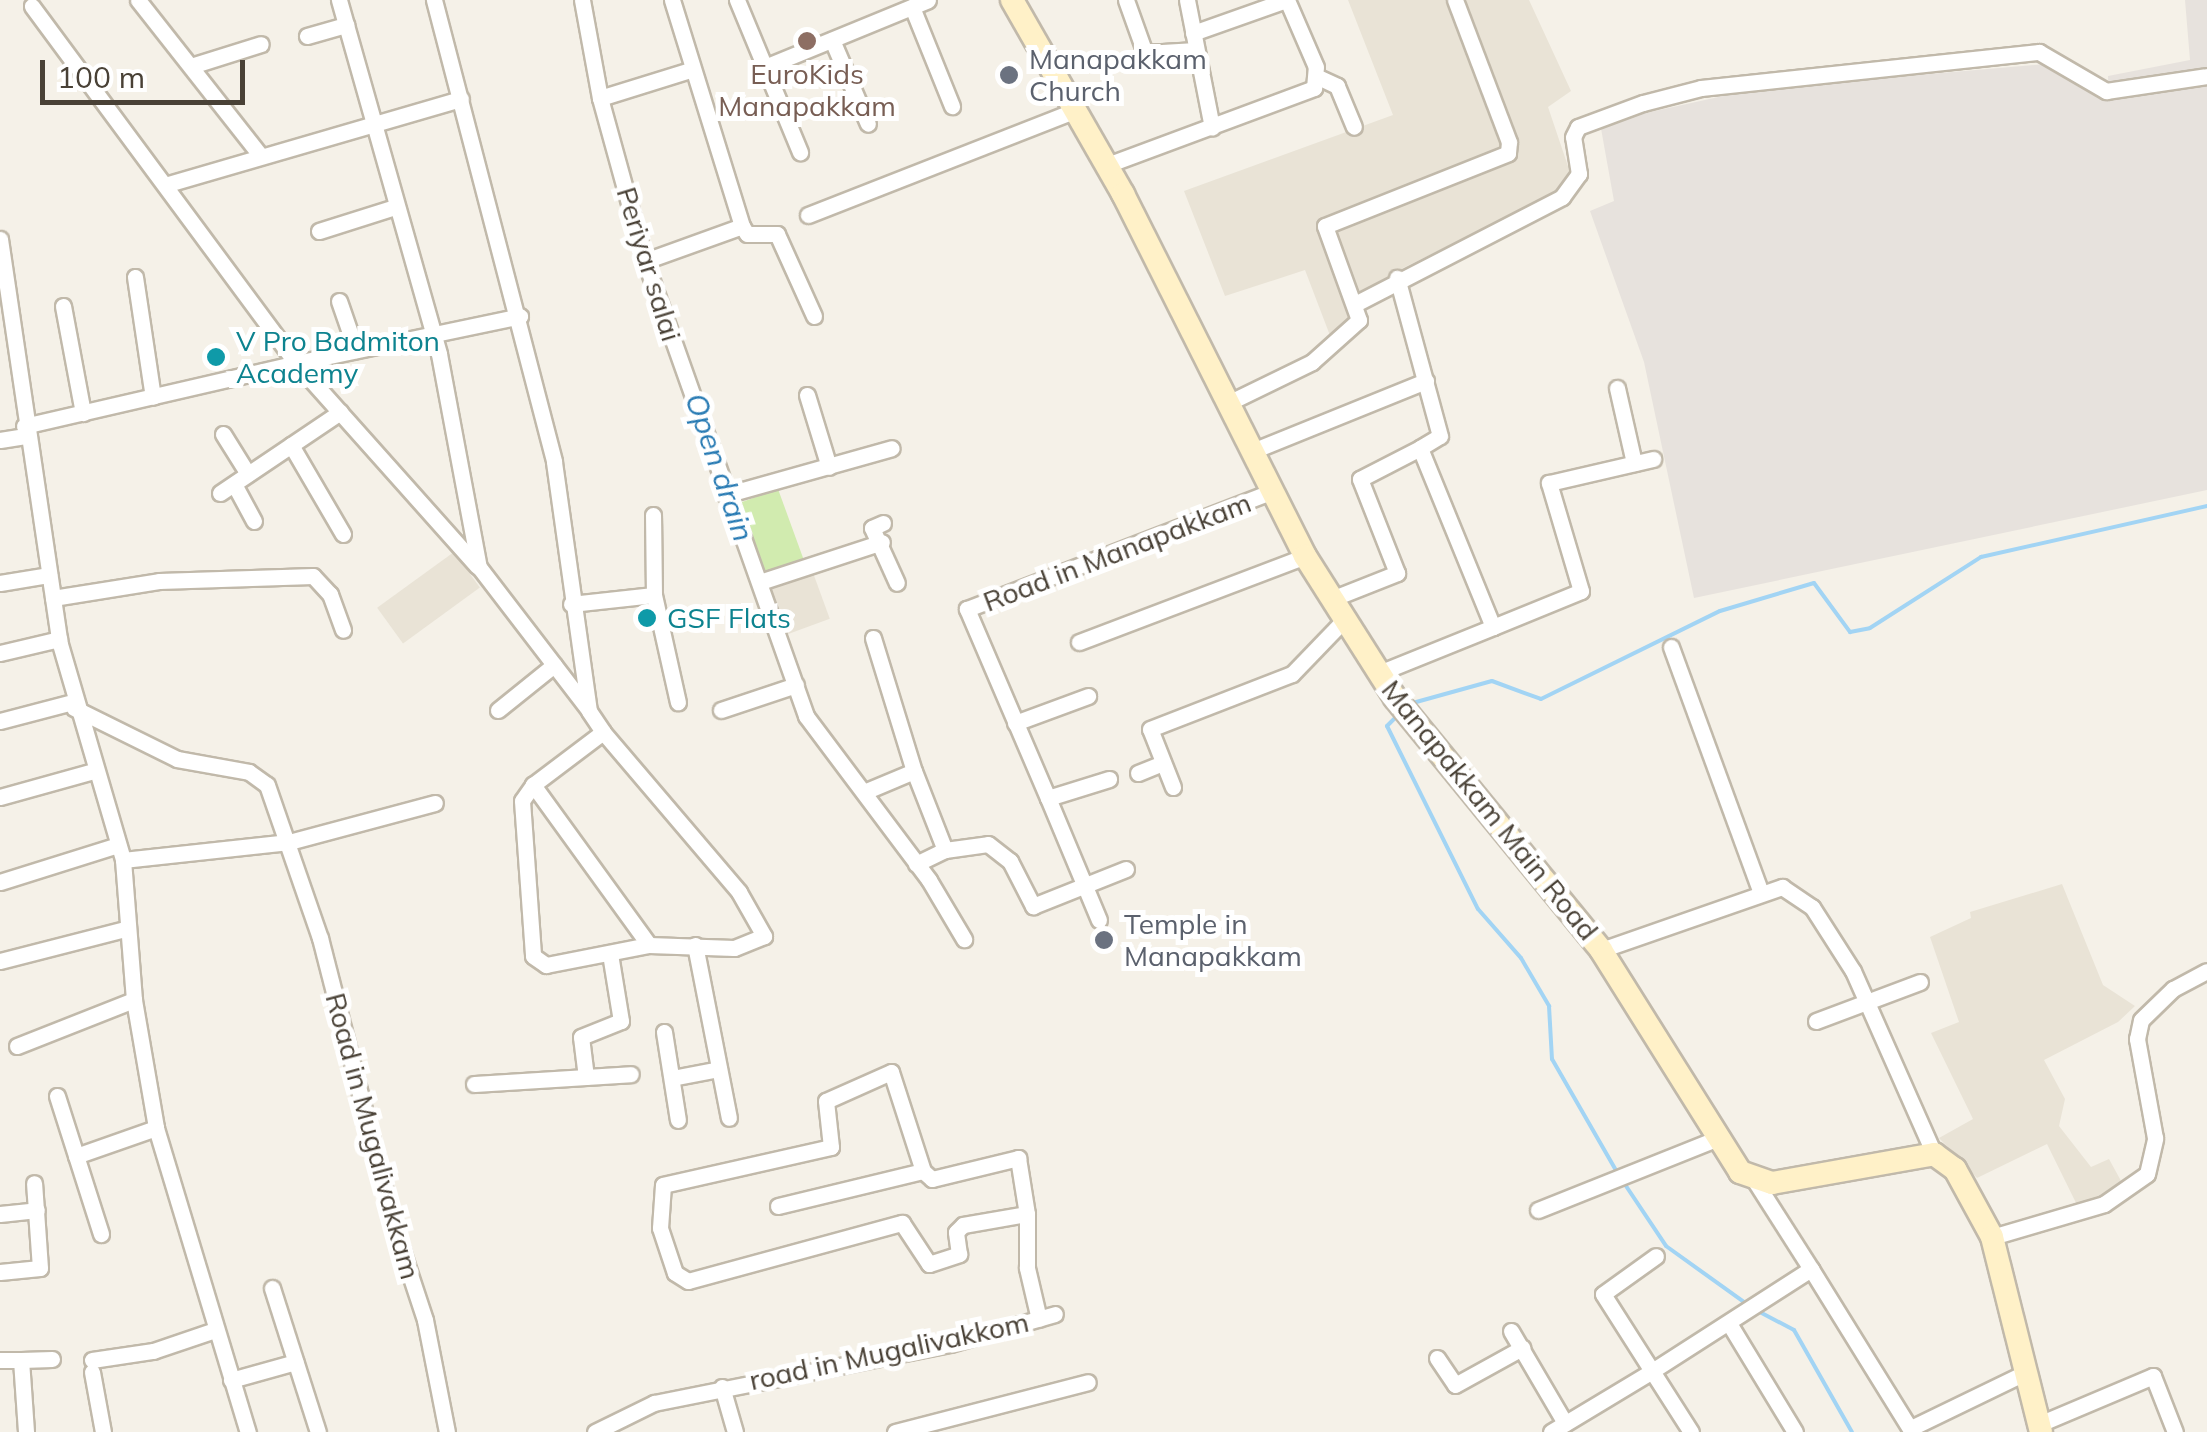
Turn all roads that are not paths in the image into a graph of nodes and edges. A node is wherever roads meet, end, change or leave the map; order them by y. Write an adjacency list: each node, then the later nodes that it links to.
1 (138, 0): 20 (street)
2 (339, 0): 14 (street)
3 (434, 0): 26 (street)
4 (582, 0): 25 (street, Periyar salai)
5 (672, 0): 22 (street)
6 (737, 0): 21 (street)
7 (1012, 0): 28 (main road, Manapakkam Main Road)
8 (1126, 0): 19 (street)
9 (1187, 0): 15 (street)
10 (1287, 0): 15 (street); 23 (street)
11 (1455, 0): 46 (street)
12 (920, 4): 17 (street); 27 (street)
13 (32, 6): 36 (street)
14 (346, 25): 16 (street); 29 (street)
15 (1193, 33): 19 (street)
16 (307, 36)
17 (832, 40): 21 (street); 30 (street)
18 (262, 44): 20 (street)
19 (1196, 50): 32 (street)
20 (191, 66): 34 (street)
21 (765, 67): 33 (street)
22 (690, 70): 25 (street); 39 (street)
23 (1318, 76): 31 (street); 32 (street)
24 (2207, 76): 44 (street)
25 (600, 98): 42 (street, Periyar salai)
26 (460, 99): 29 (street); 48 (street)
27 (952, 106)
28 (1076, 110): 35 (main road, Manapakkam Main Road); 38 (street)
29 (371, 120): 34 (street); 37 (street)
30 (868, 124)
31 (1354, 127)
32 (1212, 128): 35 (street)
33 (800, 152)
34 (260, 155): 36 (street)
35 (1107, 165): 57 (main road, Manapakkam Main Road)
36 (168, 184): 52 (street)
37 (396, 206): 40 (street); 50 (street)
38 (808, 214)
39 (742, 226): 42 (street); 49 (street)
40 (319, 231)
41 (0, 238): 60 (street)
42 (645, 261): 72 (street, Periyar salai)
43 (135, 277): 56 (street)
44 (1397, 278): 46 (street); 53 (street)
45 (339, 301): 51 (street)
46 (1357, 304): 57 (street)
47 (63, 306): 59 (street)
48 (520, 316): 50 (street); 86 (street)
49 (814, 316)
50 (433, 334): 51 (street); 79 (street)
51 (356, 350): 52 (street)
52 (296, 363): 56 (street); 58 (street)
53 (1426, 381): 65 (street); 66 (street)
54 (1617, 388): 68 (street)
55 (807, 395): 69 (street)
56 (153, 397): 59 (street)
57 (1226, 404): 66 (main road, Manapakkam Main Road)
58 (340, 412): 63 (street); 79 (street)
59 (83, 413): 60 (street)
60 (24, 431): 62 (street); 80 (street)
61 (223, 434): 70 (street)
62 (0, 440)
63 (291, 445): 70 (street); 76 (street)
64 (892, 448): 69 (street)
65 (1420, 448): 87 (street); 88 (street)
66 (1250, 452): 71 (main road, Manapakkam Main Road)
67 (1653, 459): 68 (street)
68 (1634, 463): 88 (street)
69 (830, 468): 72 (street)
70 (248, 474): 74 (street)
71 (1271, 492): 78 (main road, Manapakkam Main Road); 105 (street, Road in Manapakkam)
72 (725, 495): 81 (street, Periyar salai)
73 (652, 516): 84 (street)
74 (254, 522)
75 (884, 522): 77 (street)
76 (343, 534)
77 (882, 542): 81 (street); 83 (street)
78 (1305, 556): 87 (main road, Manapakkam Main Road); 92 (street)
79 (479, 568): 95 (street)
80 (49, 576): 82 (street); 85 (street)
81 (763, 580): 97 (street, Periyar salai)
82 (0, 583)
83 (897, 584)
84 (654, 595): 86 (street); 99 (street)
85 (53, 598): 89 (street); 91 (street)
86 (571, 604): 103 (street)
87 (1340, 609): 96 (main road, Manapakkam Main Road); 107 (street)
88 (1493, 627): 96 (street)
89 (343, 630)
90 (872, 638): 109 (street)
91 (59, 639): 94 (street); 100 (street)
92 (1078, 642)
93 (1671, 647): 125 (street)
94 (0, 653)
95 (554, 664): 101 (street); 103 (street)
96 (1380, 672): 131 (main road, Manapakkam Main Road)
97 (796, 685): 102 (street); 114 (street, Periyar salai)
98 (1088, 696): 105 (street)
99 (678, 702)
100 (74, 705): 104 (street); 108 (street); 118 (street, Road in Mugalivakkam)
101 (498, 710)
102 (721, 710)
103 (589, 711): 106 (street)
104 (0, 722)
105 (1015, 723): 116 (street, Road in Manapakkam)
106 (603, 732): 112 (street); 130 (street)
107 (1164, 763): 110 (street); 113 (street)
108 (94, 771): 115 (street); 120 (street)
109 (914, 771): 114 (street); 119 (street)
110 (1138, 773)
111 (1108, 780): 116 (street)
112 (532, 785): 129 (street); 132 (street)
113 (1173, 786)
114 (864, 792): 121 (street, Periyar salai)
115 (0, 797)
116 (1048, 798): 124 (street, Road in Manapakkam)
117 (435, 803): 118 (street)
118 (290, 842): 120 (street); 188 (street, Road in Mugalivakkam)
119 (945, 850): 121 (street); 124 (street)
120 (120, 852): 123 (street); 127 (street)
121 (916, 864): 128 (street, Periyar salai)
122 (1126, 869): 124 (street)
123 (0, 882)
124 (1084, 886): 126 (street, Road in Manapakkam)
125 (1761, 893): 131 (street); 137 (street)
126 (1099, 920)
127 (126, 929): 133 (street); 136 (street)
128 (964, 939)
129 (649, 945): 130 (street); 132 (street)
130 (695, 946): 141 (street)
131 (1602, 950): 150 (main road, Manapakkam Main Road)
132 (610, 954): 143 (street)
133 (0, 961)
134 (2207, 972): 162 (street)
135 (1920, 982): 137 (street)
136 (134, 1000): 140 (street); 149 (street)
137 (1866, 1001): 138 (street); 151 (street)
138 (1816, 1021)
139 (664, 1032): 144 (street)
140 (16, 1046)
141 (719, 1068): 144 (street); 147 (street)
142 (631, 1074): 143 (street)
143 (586, 1077): 145 (street)
144 (672, 1078): 148 (street)
145 (474, 1084)
146 (57, 1096): 152 (street)
147 (730, 1118)
148 (678, 1120)
149 (156, 1128): 152 (street); 168 (street)
150 (1718, 1138): 154 (main road, Manapakkam Main Road); 158 (street)
151 (1934, 1154): 154 (main road); 162 (main road)
152 (76, 1156): 161 (street)
153 (923, 1171): 156 (street); 160 (street); 160 (street)
154 (1755, 1181): 164 (street)
155 (34, 1182): 157 (street)
156 (778, 1206)
157 (36, 1210): 159 (street); 165 (street)
158 (1538, 1210)
159 (0, 1214)
160 (1027, 1214): 180 (street, road in Mugalivakkom)
161 (102, 1234)
162 (1992, 1237): 177 (main road)
163 (1656, 1256): 176 (street)
164 (1810, 1268): 167 (street); 183 (street)
165 (0, 1272)
166 (272, 1288): 175 (street)
167 (1730, 1325): 176 (street); 193 (street)
168 (215, 1330): 178 (street); 185 (street)
169 (1511, 1331): 170 (street)
170 (1522, 1348): 171 (street); 181 (street)
171 (1437, 1358)
172 (52, 1359): 174 (street)
173 (0, 1360): 174 (street)
174 (21, 1360): 184 (street)
175 (296, 1362): 178 (street); 187 (street)
176 (1652, 1372): 181 (street); 192 (street)
177 (2026, 1372): 182 (main road); 183 (street)
178 (231, 1380): 186 (street)
179 (1088, 1382): 191 (street)
180 (722, 1387): 189 (street, road in Mugalivakkom); 190 (street, road in Mugalivakkom)
181 (1558, 1428)
182 (2039, 1428): 194 (street)
183 (1911, 1430)
184 (26, 1432)
185 (103, 1432)
186 (248, 1432)
187 (318, 1432)
188 (447, 1432)
189 (595, 1432)
190 (735, 1432)
191 (895, 1432)
192 (1691, 1432)
193 (1796, 1432)
194 (2174, 1432)

